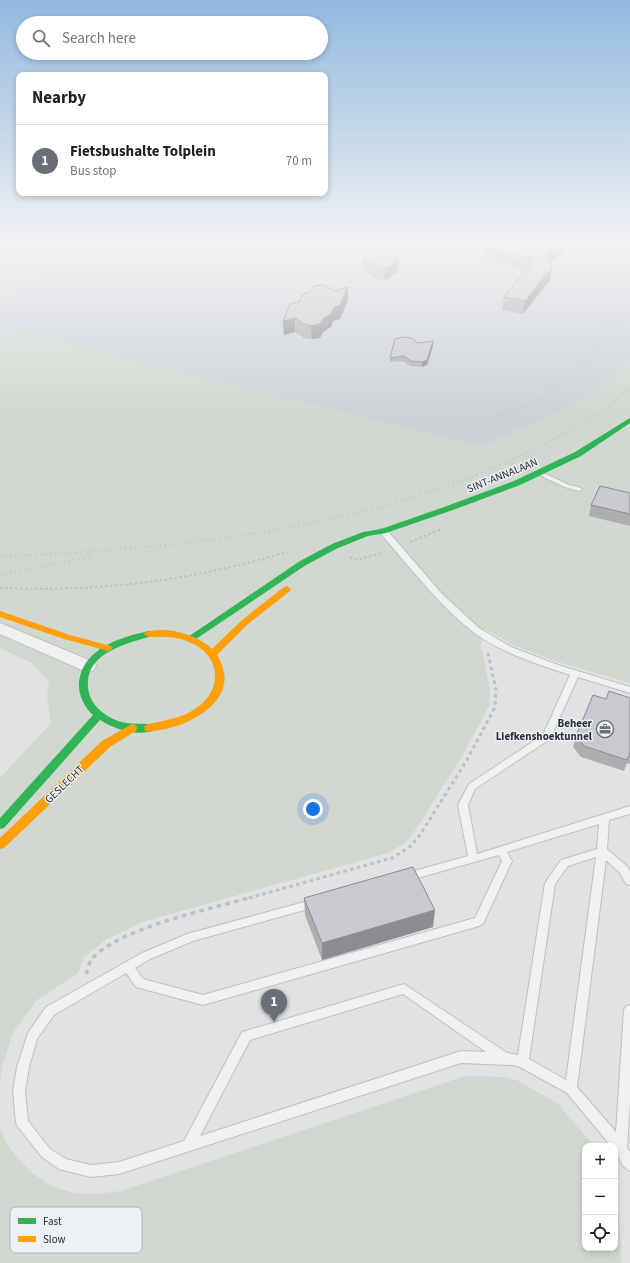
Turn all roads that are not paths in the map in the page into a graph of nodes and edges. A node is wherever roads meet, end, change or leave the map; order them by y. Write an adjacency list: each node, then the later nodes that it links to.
1 (630, 420): 2 (street, SINT-ANNALAAN)
2 (539, 474): 3 (lane); 4 (street, SINT-ANNALAAN)
3 (579, 489)
4 (379, 532): 5 (street, SINT-ANNALAAN); 9 (street, SINT-ANNALAAN); 13 (lane)
5 (343, 552)
6 (294, 584): 11 (street)
7 (0, 614): 10 (street)
8 (0, 628): 12 (street)
9 (190, 639): 10 (street); 11 (street)
10 (108, 648): 12 (street)
11 (212, 654): 16 (street)
12 (88, 666): 15 (street)
13 (574, 673): 14 (lane); 23 (lane)
14 (630, 690)
15 (98, 716): 16 (street); 19 (street, GESLECHT)
16 (132, 728): 20 (street, GESLECHT)
17 (630, 810): 18 (lane)
18 (604, 818): 21 (lane); 22 (lane)
19 (0, 824)
20 (0, 845)
21 (500, 850): 23 (lane); 27 (lane)
22 (602, 851): 25 (lane); 30 (lane); 31 (lane)
23 (473, 859): 24 (lane)
24 (397, 880)
25 (630, 881)
26 (328, 899): 27 (lane)
27 (127, 967): 32 (lane)
28 (630, 1010): 33 (lane)
29 (504, 1058): 30 (lane); 32 (lane); 32 (lane)
30 (523, 1062): 31 (lane)
31 (571, 1089): 33 (lane)
32 (188, 1146)
33 (621, 1148): 34 (lane)
34 (630, 1165)

